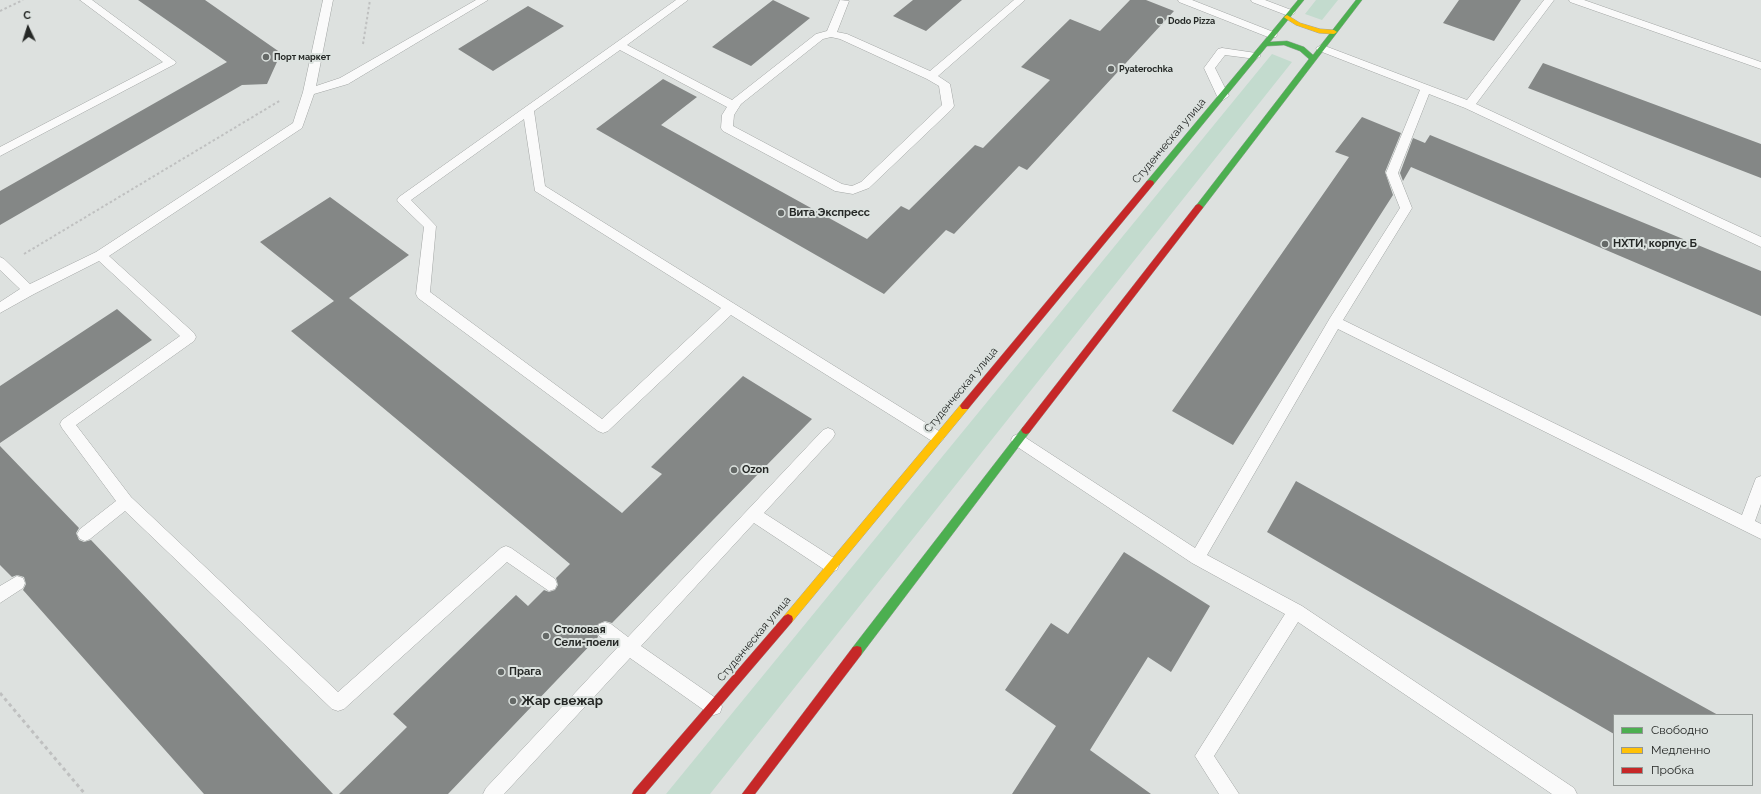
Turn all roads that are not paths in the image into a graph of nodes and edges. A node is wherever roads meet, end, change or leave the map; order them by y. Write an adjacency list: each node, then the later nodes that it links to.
1 (85, 0): 29 (lane)
2 (328, 0): 23 (lane)
3 (483, 0): 23 (lane)
4 (683, 0): 17 (lane)
5 (1020, 0): 22 (lane)
6 (1183, 0): 16 (lane)
7 (1256, 0): 13 (lane)
8 (1301, 0): 13 (main road, Студенческая улица)
9 (1360, 0): 14 (main road)
10 (1549, 0): 26 (lane)
11 (1574, 0): 21 (lane)
12 (844, 1): 15 (lane)
13 (1288, 15): 14 (main road); 16 (main road, Студенческая улица)
14 (1334, 32): 18 (main road)
15 (831, 34): 22 (lane); 27 (lane)
16 (1269, 39): 19 (main road, Студенческая улица); 20 (main road)
17 (620, 45): 27 (lane); 28 (lane)
18 (1321, 48): 20 (main road); 24 (lane)
19 (1256, 56): 25 (main road, Студенческая улица); 25 (lane)
20 (1313, 59): 39 (main road)
21 (1761, 66)
22 (931, 76): 27 (lane)
23 (310, 86): 31 (lane)
24 (1426, 88): 26 (lane); 36 (lane)
25 (1223, 96): 38 (main road, Студенческая улица)
26 (1469, 105): 30 (lane)
27 (734, 106)
28 (528, 110): 35 (lane); 35 (lane)
29 (0, 152)
30 (1761, 242)
31 (100, 255): 33 (lane); 41 (lane)
32 (2, 264): 33 (lane)
33 (29, 290): 34 (lane)
34 (0, 308)
35 (730, 308): 38 (lane)
36 (1335, 322): 43 (lane); 46 (lane)
37 (828, 434): 42 (lane)
38 (937, 437): 47 (main road, Студенческая улица)
39 (1018, 440): 46 (lane); 55 (main road)
40 (1761, 483): 43 (lane)
41 (126, 502): 45 (lane); 49 (lane)
42 (753, 514): 47 (lane); 53 (lane)
43 (1746, 524): 44 (lane)
44 (1761, 532)
45 (85, 534)
46 (1197, 558): 51 (lane)
47 (831, 565): 54 (main road, Студенческая улица)
48 (17, 583): 50 (lane)
49 (549, 584)
50 (0, 596)
51 (1296, 611): 58 (lane); 59 (lane)
52 (605, 630): 53 (lane)
53 (629, 647): 54 (lane); 56 (lane)
54 (714, 706): 57 (main road, Студенческая улица)
55 (755, 791)
56 (492, 794)
57 (638, 794)
58 (1230, 794)
59 (1568, 794)

